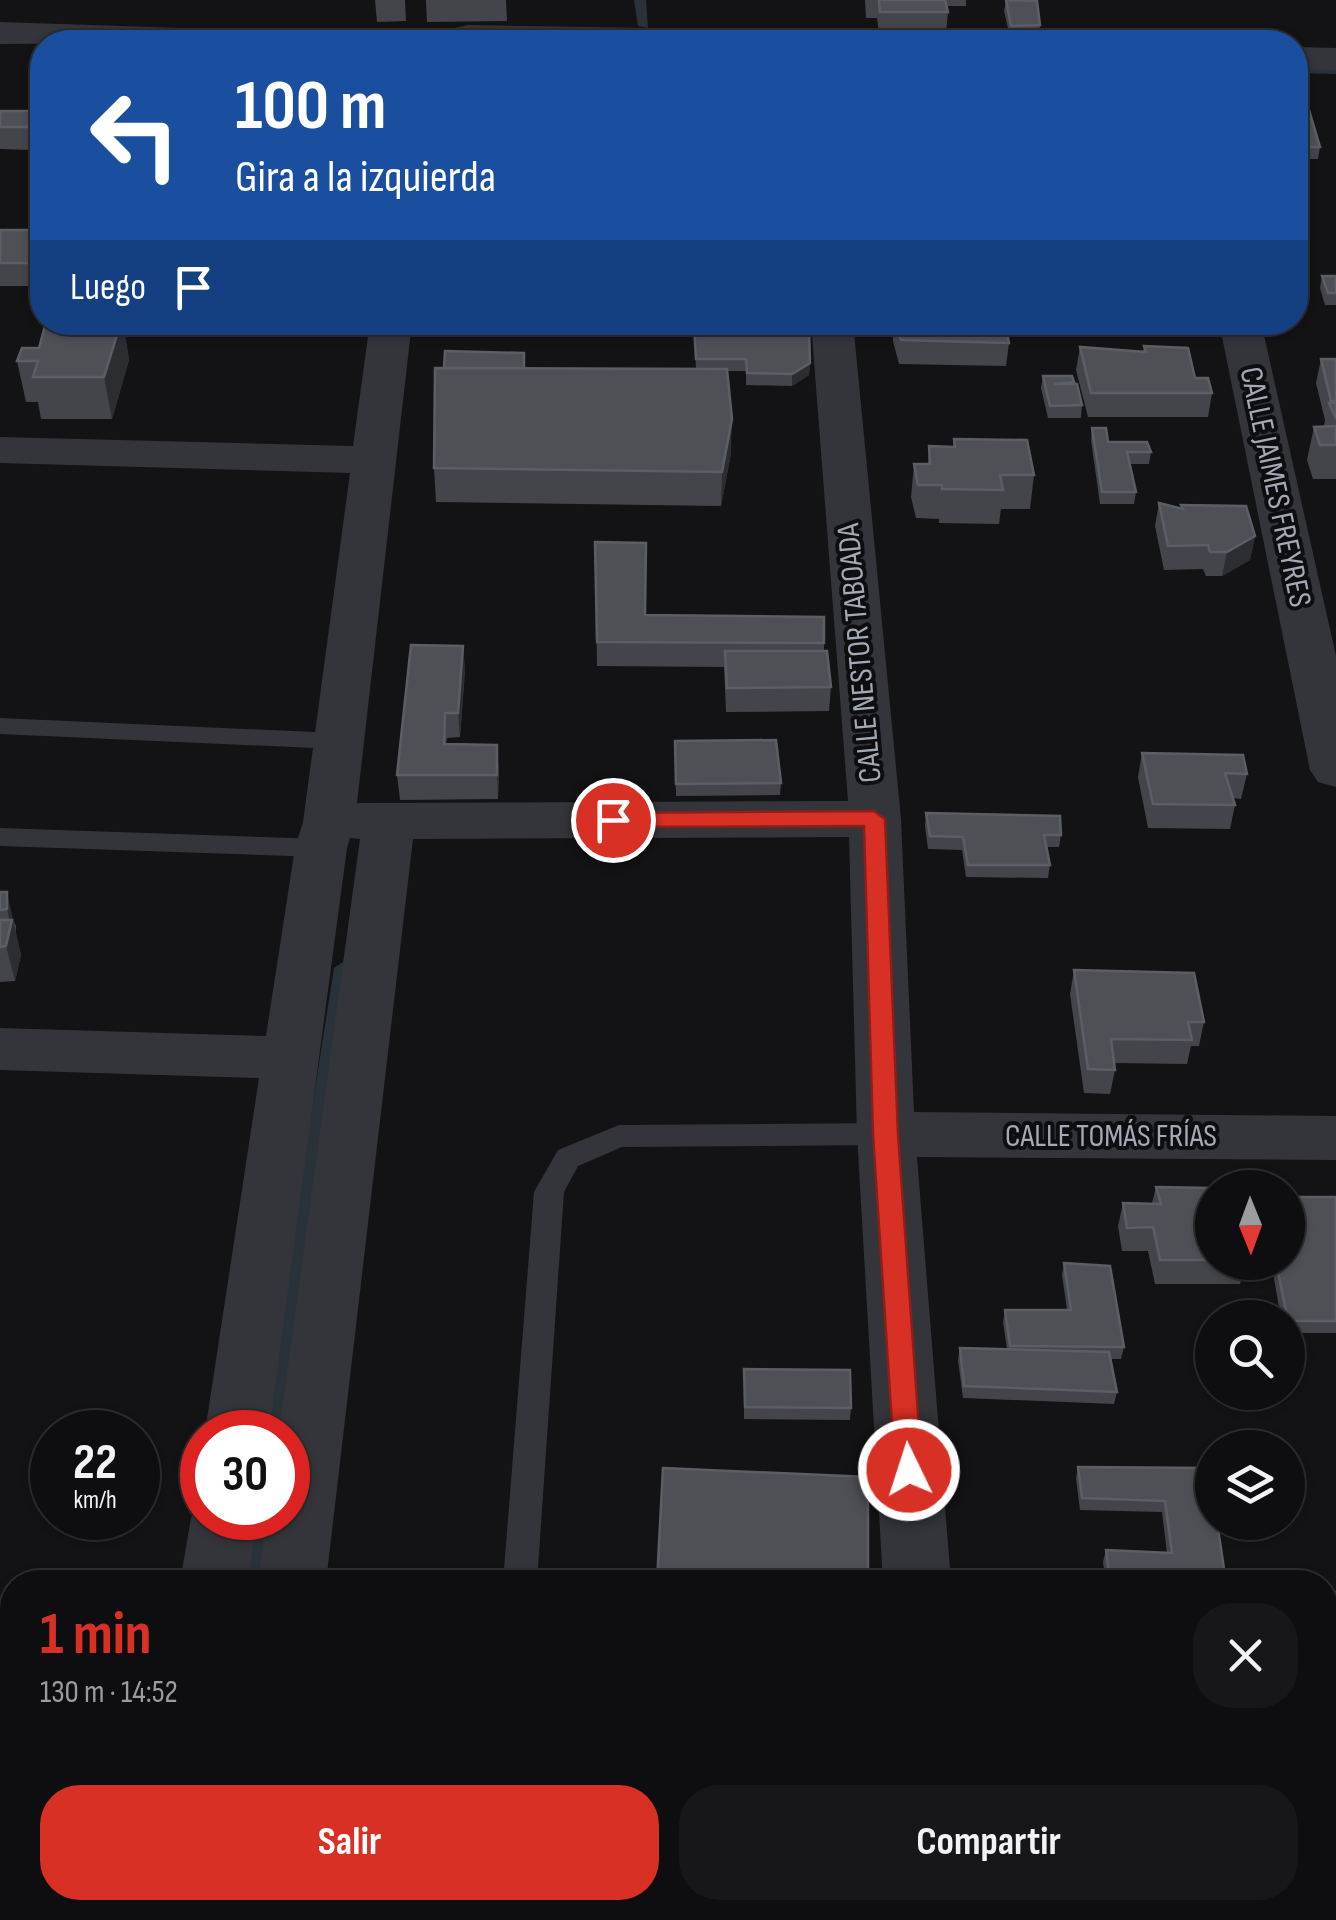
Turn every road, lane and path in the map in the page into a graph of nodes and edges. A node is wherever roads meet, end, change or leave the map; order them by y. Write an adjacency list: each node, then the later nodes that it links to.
1 (806, 0): 2 (street)
2 (809, 30)
3 (0, 32): 4 (street)
4 (30, 33)
5 (1308, 58): 6 (street)
6 (1336, 59)
7 (1308, 80): 8 (street)
8 (1336, 81)
9 (390, 335): 13 (street)
10 (833, 335): 17 (street, CALLE NESTOR TABOADA)
11 (1243, 335): 16 (street, CALLE JAIMES FREYRES)
12 (0, 450): 13 (street)
13 (377, 460): 15 (street)
14 (0, 726): 15 (lane)
15 (337, 740): 19 (street)
16 (1336, 770)
17 (874, 819): 18 (street); 23 (street, CALLE NESTOR TABOADA)
18 (388, 821): 19 (street); 28 (street)
19 (325, 835): 20 (lane); 22 (street)
20 (0, 837)
21 (0, 1049): 22 (street)
22 (293, 1058): 25 (street)
23 (886, 1134): 24 (street, CALLE TOMÁS FRÍAS); 29 (lane); 30 (street, CALLE NESTOR TABOADA)
24 (1336, 1138)
25 (240, 1410)
26 (221, 1540): 27 (street)
27 (216, 1570)
28 (294, 1570)
29 (521, 1570)
30 (915, 1570)

